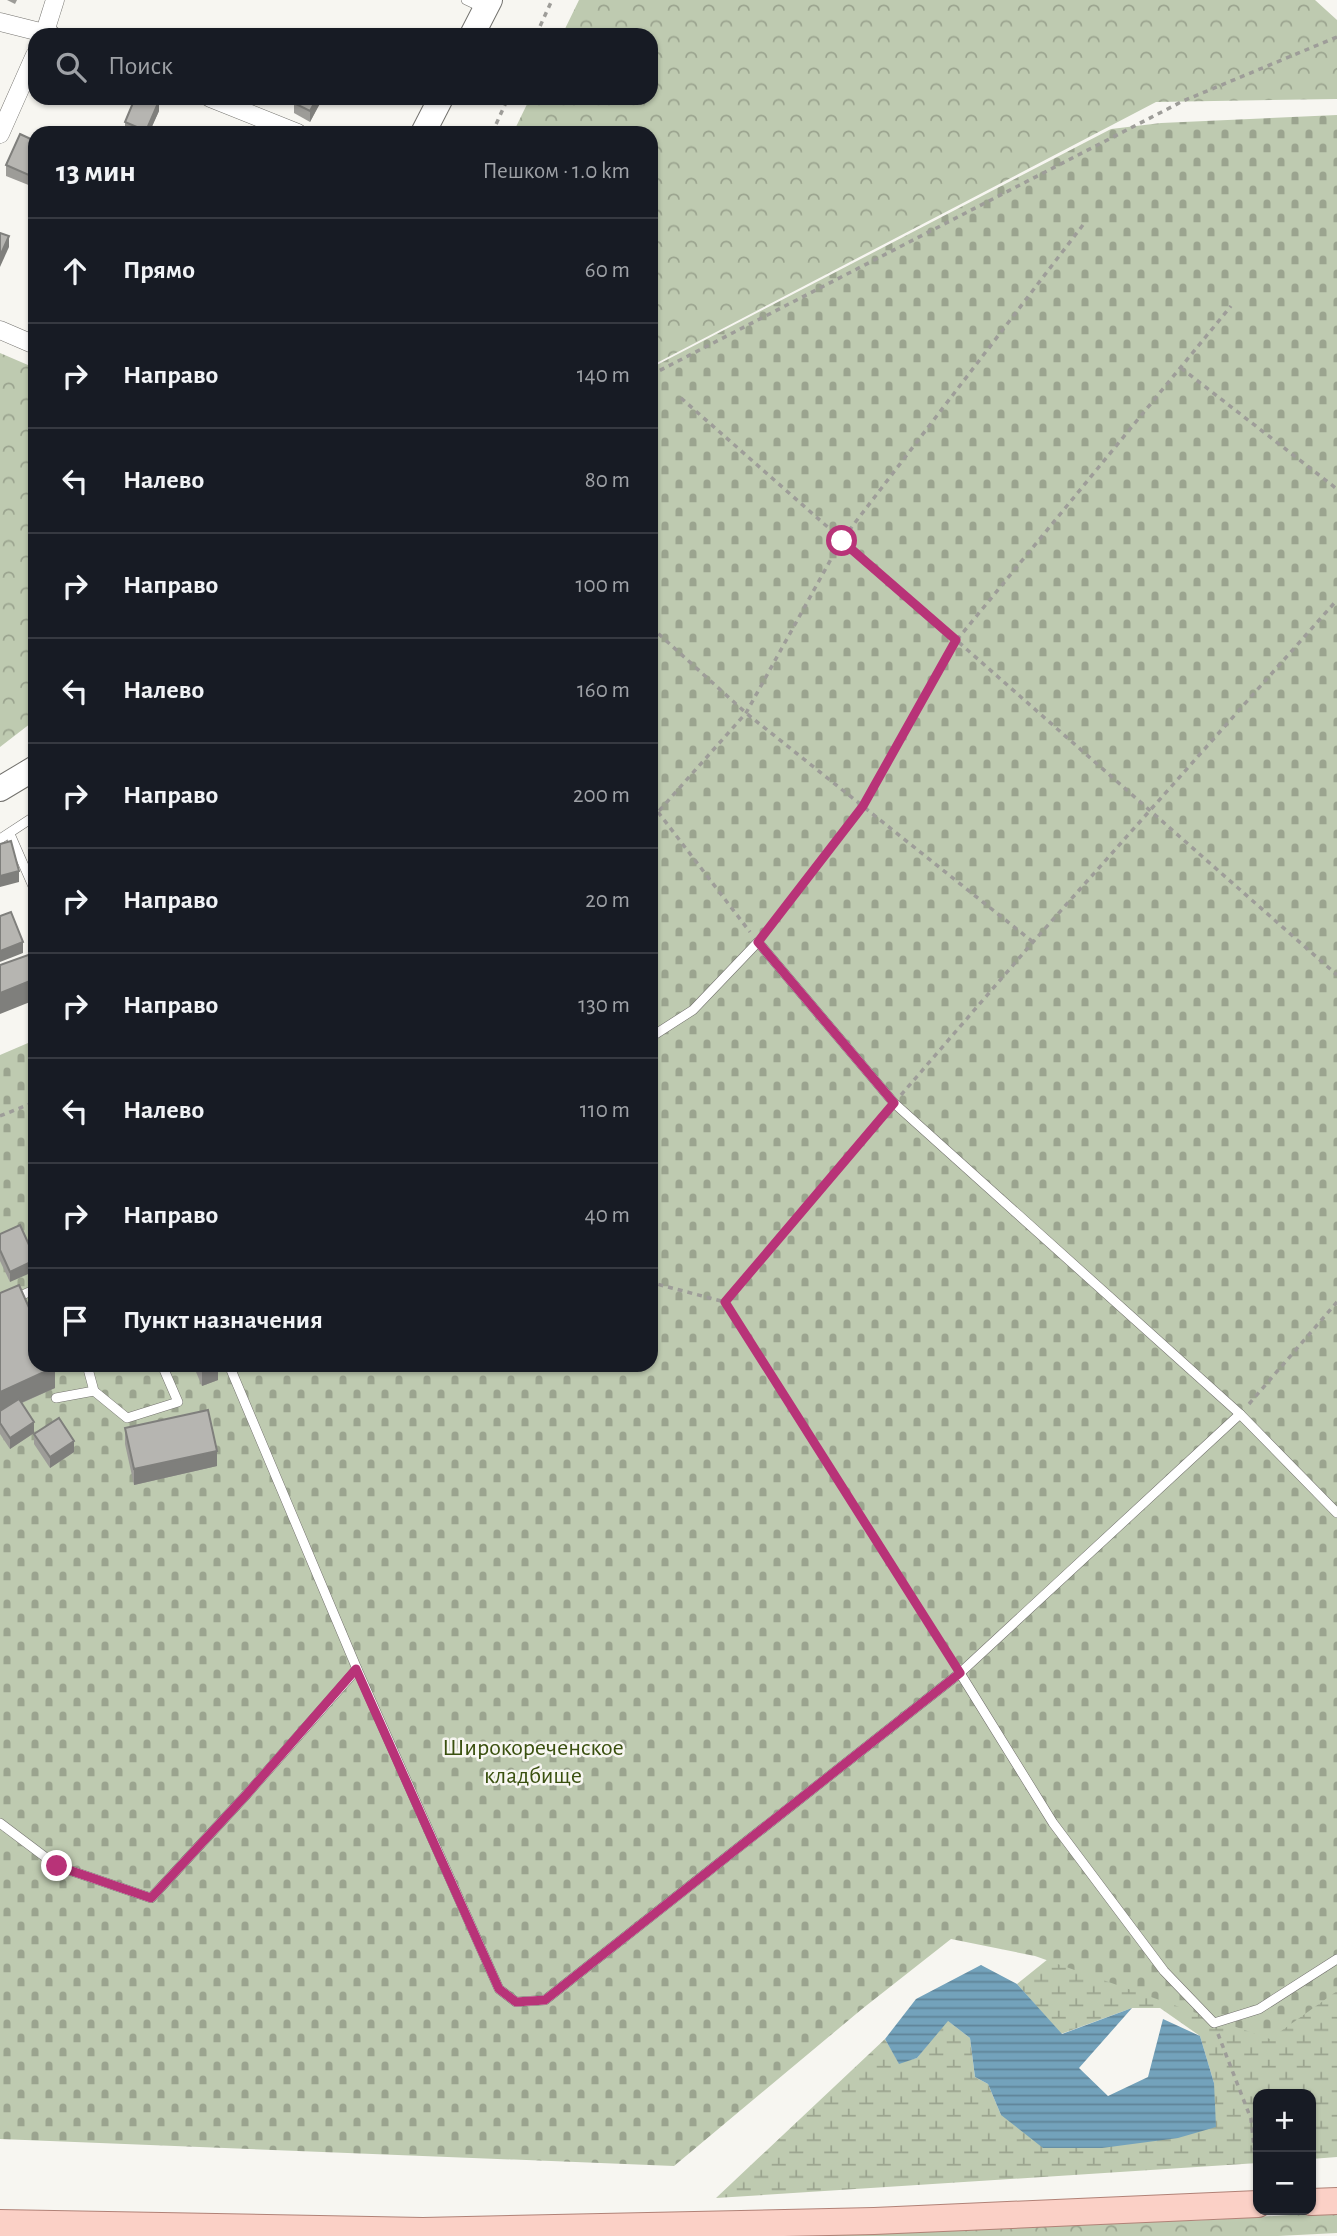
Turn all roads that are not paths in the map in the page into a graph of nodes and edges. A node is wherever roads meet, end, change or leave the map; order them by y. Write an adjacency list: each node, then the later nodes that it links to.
1 (55, 0): 4 (street)
2 (480, 3): 5 (main road)
3 (0, 22): 6 (street)
4 (48, 28)
5 (474, 28)
6 (28, 29)
7 (28, 71): 12 (street)
8 (228, 105): 10 (street)
9 (437, 105): 11 (main road)
10 (280, 126)
11 (426, 126)
12 (0, 134)
13 (0, 330): 14 (street)
14 (28, 342)
15 (28, 772): 16 (main road)
16 (0, 789)
17 (28, 821): 18 (lane)
18 (10, 834): 19 (lane); 20 (lane)
19 (0, 839)
20 (28, 875)
21 (658, 1032): 29 (lane)
22 (28, 1292): 23 (lane)
23 (0, 1305)
24 (89, 1372): 27 (lane)
25 (165, 1372): 27 (lane)
26 (232, 1372): 31 (lane)
27 (94, 1391): 28 (lane)
28 (56, 1398)
29 (1240, 1415): 30 (lane); 32 (lane)
30 (1337, 1513)
31 (356, 1669): 32 (lane); 33 (lane)
32 (960, 1673): 34 (lane)
33 (0, 1823)
34 (1337, 1959)
35 (1337, 2201): 36 (main road)
36 (1316, 2202)
37 (1253, 2204): 38 (main road)
38 (6, 2222)

